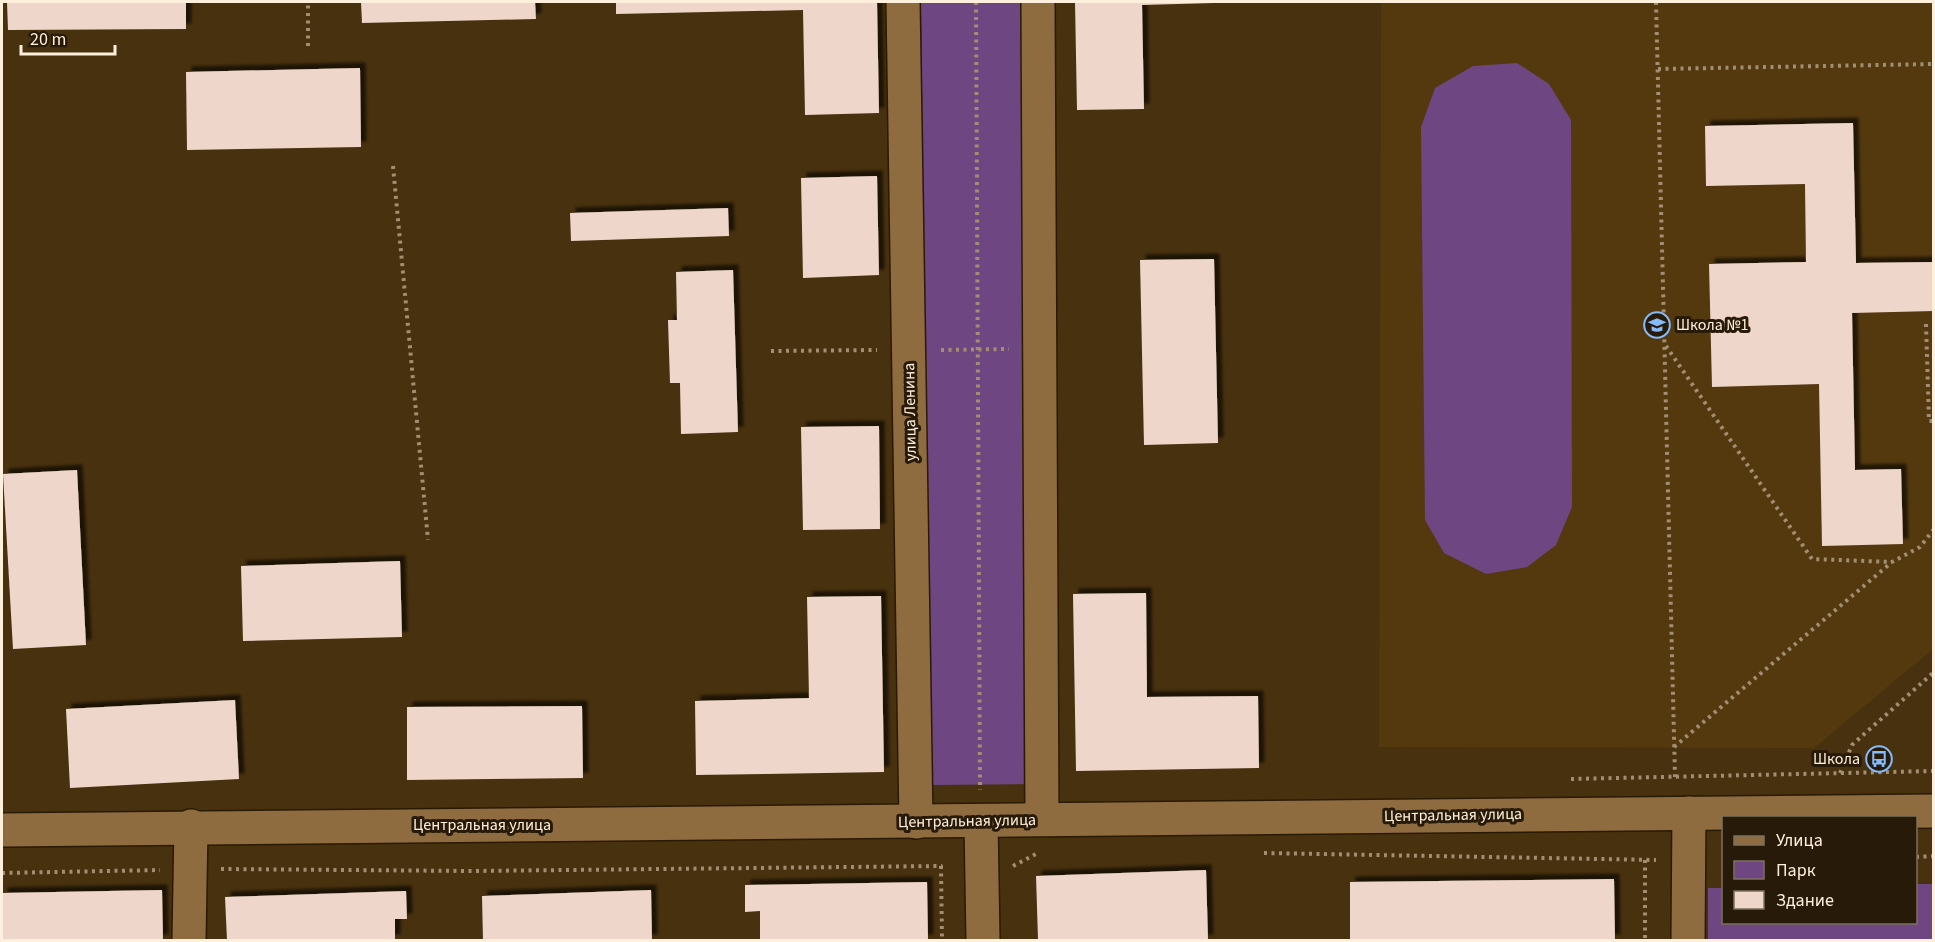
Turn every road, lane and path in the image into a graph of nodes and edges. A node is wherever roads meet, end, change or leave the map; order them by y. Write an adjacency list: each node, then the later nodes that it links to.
1 (308, 2): 6 (path)
2 (903, 2): 23 (street, улица Ленина)
3 (976, 2): 20 (path)
4 (1038, 2): 26 (street)
5 (1656, 2): 8 (path)
6 (308, 45)
7 (1934, 64): 8 (path)
8 (1658, 69): 11 (path)
9 (393, 166): 14 (path)
10 (1926, 324): 12 (path)
11 (1664, 344): 15 (path); 17 (path)
12 (1934, 421)
13 (1934, 529): 15 (path)
14 (428, 540)
15 (1892, 562): 17 (path)
16 (1934, 672): 18 (path)
17 (1674, 747): 19 (path)
18 (1840, 773)
19 (1675, 777)
20 (980, 806): 23 (street, Центральная улица); 26 (street, Центральная улица); 37 (street)
21 (1934, 811): 22 (street, Центральная улица)
22 (1689, 813): 26 (street, Центральная улица); 31 (street)
23 (916, 822): 24 (street, Центральная улица)
24 (191, 826): 25 (street, Центральная улица); 33 (street)
25 (2, 830)
26 (1044, 834): 32 (path)
27 (1260, 853): 30 (path)
28 (1917, 856): 29 (path)
29 (1934, 856)
30 (1645, 860): 31 (path); 38 (path)
31 (1688, 861): 39 (street)
32 (1012, 867)
33 (191, 869): 34 (path); 35 (street); 36 (path)
34 (2, 873)
35 (189, 940)
36 (942, 940)
37 (983, 940)
38 (1645, 940)
39 (1688, 940)

